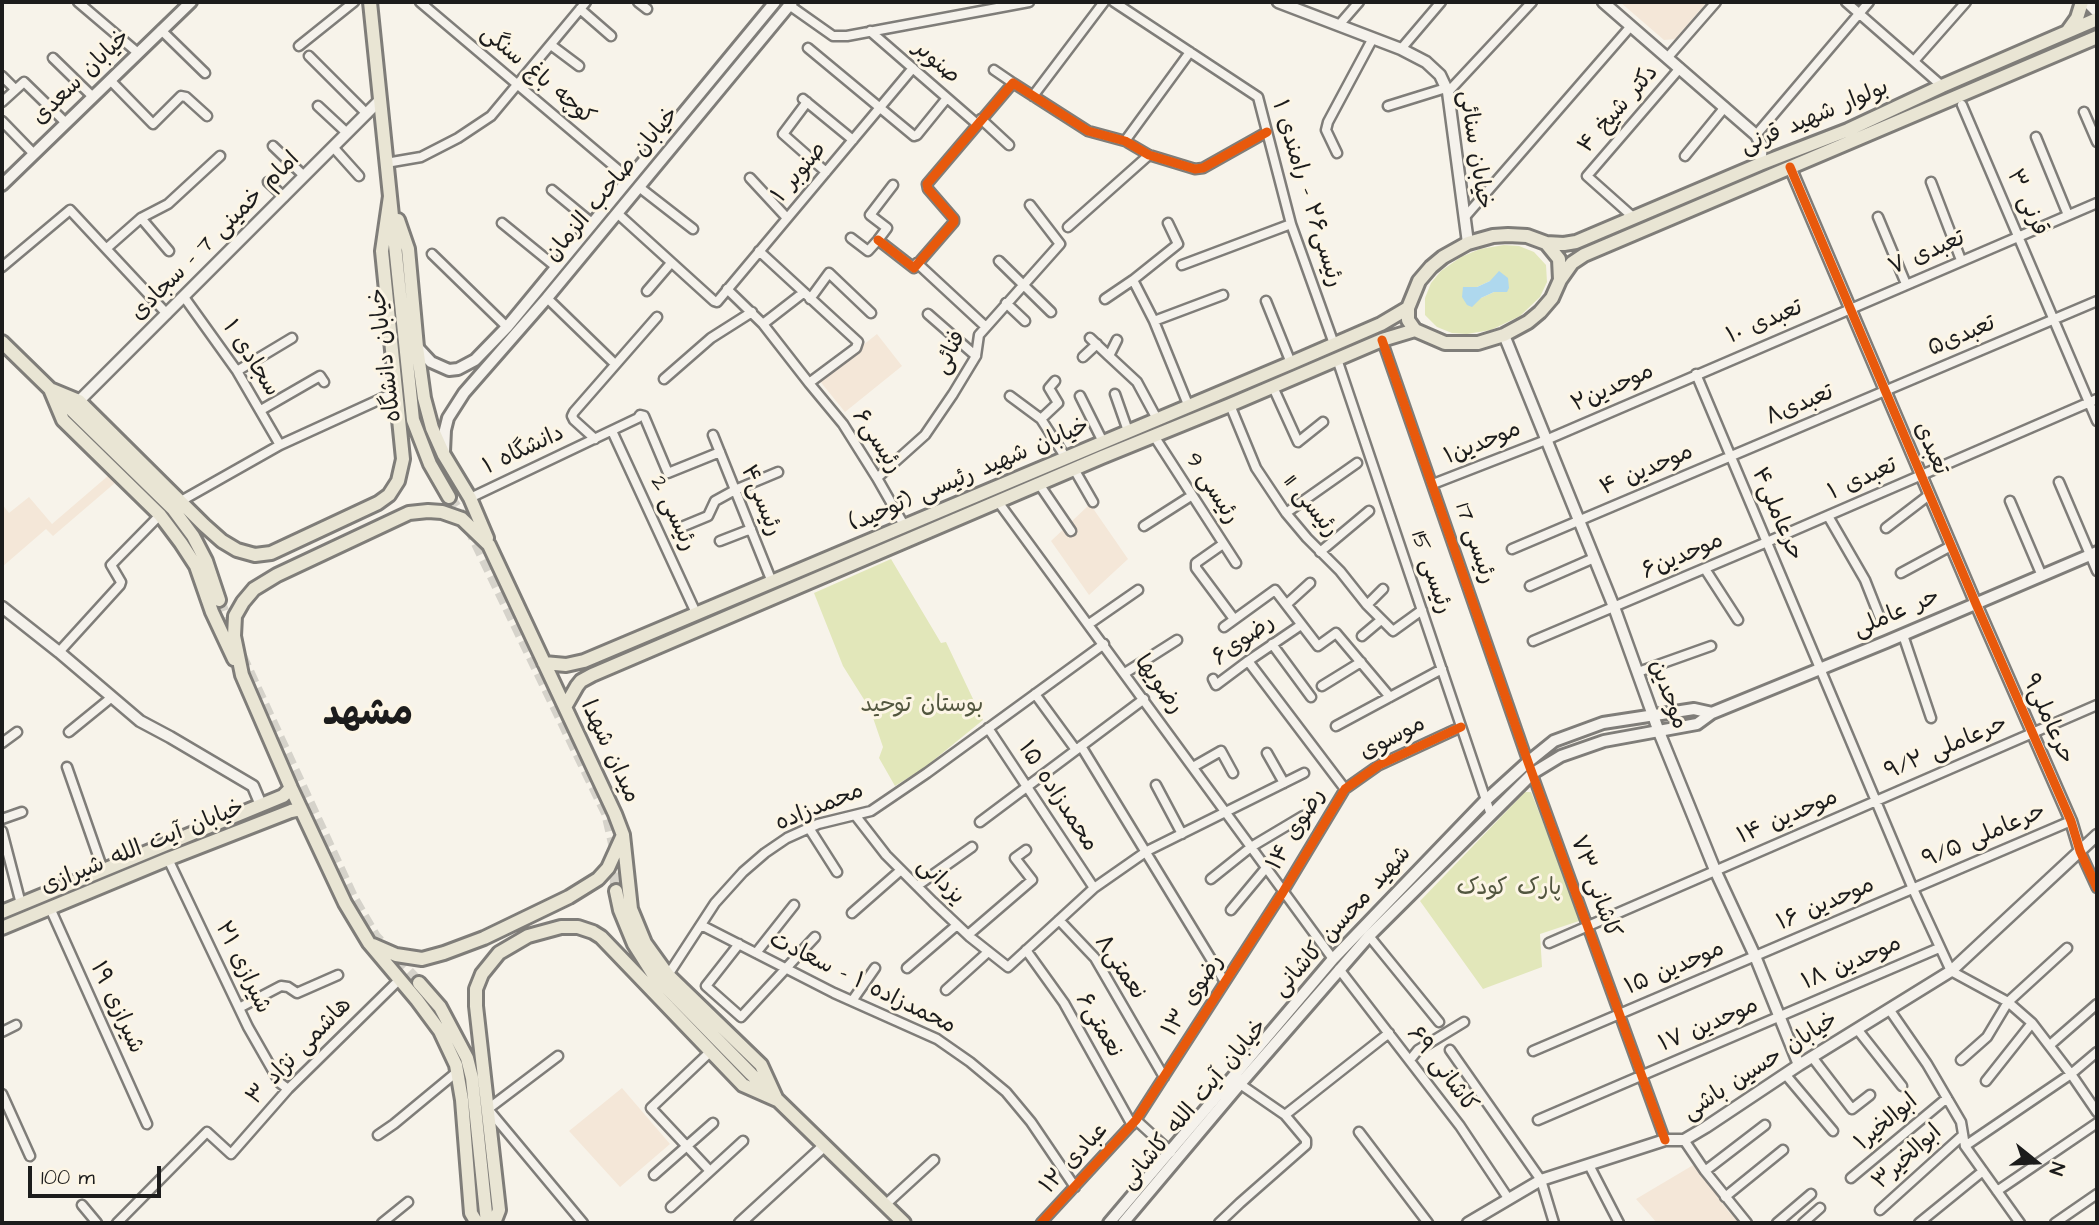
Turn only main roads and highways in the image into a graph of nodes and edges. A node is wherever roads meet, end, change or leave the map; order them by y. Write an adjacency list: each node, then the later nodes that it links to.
1 (190, 2): 12 (main road, خیابان سعدی)
2 (370, 2): 13 (main road)
3 (775, 2): 19 (main road)
4 (2084, 2): 6 (main road); 8 (main road)
5 (791, 3): 22 (main road, خیابان صاحب الزمان)
6 (2097, 12)
7 (2097, 19): 8 (main road, بولوار شهید قرنی)
8 (2067, 32): 14 (main road, بولوار شهید قرنی)
9 (2097, 37): 10 (main road, بولوار شهید قرنی)
10 (2084, 43): 11 (main road); 15 (main road, بولوار شهید قرنی)
11 (2097, 46)
12 (2, 185)
13 (390, 196): 19 (main road); 21 (main road); 23 (main road, خیابان دانشگاه)
14 (1546, 243): 15 (main road); 16 (main road)
15 (1560, 279): 17 (main road)
16 (1408, 308): 17 (main road); 27 (main road, خیابان شهید رئیسی (توحید))
17 (1415, 330): 29 (main road, خیابان شهید رئیسی (توحید))
18 (2, 342): 20 (main road)
19 (417, 347): 22 (main road)
20 (50, 389): 21 (main road); 28 (main road)
21 (76, 406): 26 (main road)
22 (444, 455): 24 (main road)
23 (449, 497)
24 (489, 545): 27 (main road, میدان شهدا); 28 (main road, میدان شهدا)
25 (2094, 553): 30 (main road, حر عاملی)
26 (219, 600)
27 (544, 663): 29 (main road, میدان شهدا)
28 (242, 675): 33 (main road, میدان شهدا)
29 (565, 708): 35 (main road, میدان شهدا)
30 (1712, 713): 31 (main road, حر عاملی); 32 (main road, حر عاملی)
31 (1654, 717): 40 (main road, شهید محسن کاشانی)
32 (1533, 773): 40 (main road, خیابان آیت الله کاشانی)
33 (291, 788): 34 (main road, میدان شهدا); 37 (main road, خیابان آیت الله شیرازی)
34 (301, 809): 38 (main road, خیابان آیت الله شیرازی); 39 (main road, میدان شهدا)
35 (623, 835): 39 (main road, میدان شهدا); 42 (main road)
36 (616, 891): 42 (main road)
37 (2, 912)
38 (2, 928)
39 (369, 943): 43 (main road)
40 (1336, 964): 47 (main road, شهید محسن کاشانی); 48 (main road, خیابان آیت الله کاشانی)
41 (419, 983): 44 (main road)
42 (777, 1100): 45 (main road); 46 (main road)
43 (477, 1223)
44 (487, 1223)
45 (494, 1223)
46 (904, 1223)
47 (1109, 1223)
48 (1124, 1223)

